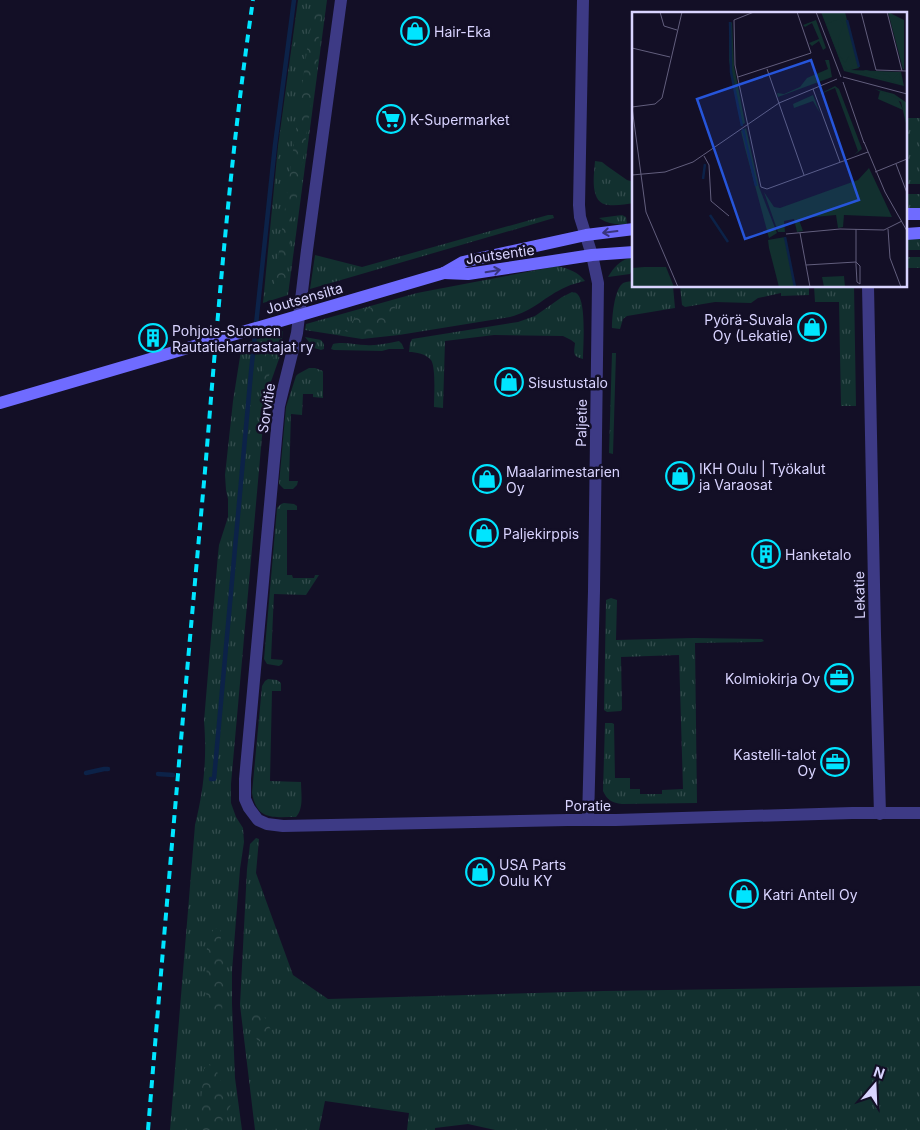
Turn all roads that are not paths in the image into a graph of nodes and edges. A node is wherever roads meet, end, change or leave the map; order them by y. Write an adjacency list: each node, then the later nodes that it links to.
1 (341, 0): 12 (street, Sorvitie)
2 (583, 0): 4 (street, Paljetie)
3 (632, 229): 4 (main road, Joutsentie, one-way to 4)
4 (586, 235): 6 (street, Paljetie); 7 (main road, Joutsentie)
5 (632, 252): 6 (main road, Joutsentie)
6 (592, 255): 7 (main road, Joutsentie, one-way to 6); 13 (street, Paljetie)
7 (444, 273): 9 (main road, Joutsensilta, bridge)
8 (868, 288): 11 (street, Lekatie)
9 (0, 404)
10 (920, 813): 11 (street, Poratie)
11 (880, 814): 13 (street, Poratie)
12 (258, 820): 13 (street, Poratie)
13 (588, 820)

